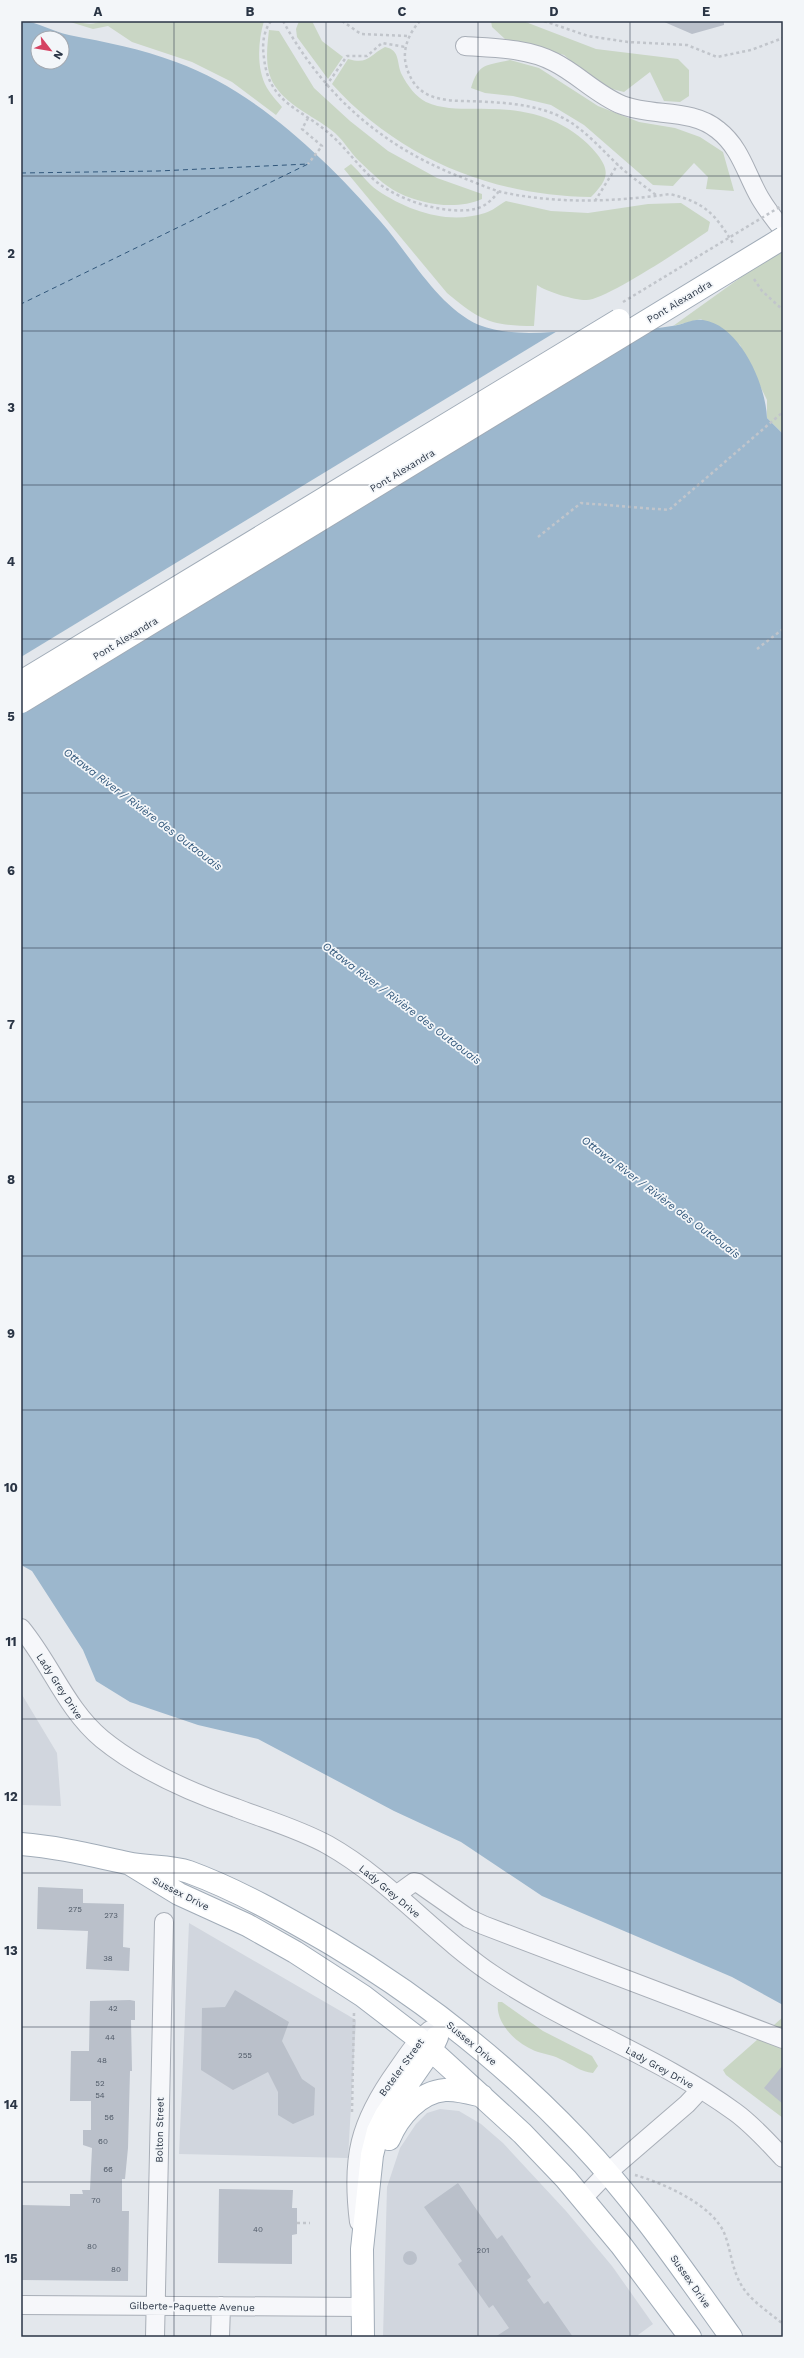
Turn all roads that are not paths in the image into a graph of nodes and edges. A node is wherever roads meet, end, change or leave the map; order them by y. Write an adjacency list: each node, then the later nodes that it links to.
1 (465, 46): 3 (street)
2 (783, 221): 5 (main road, bridge)
3 (783, 230)
4 (783, 238): 6 (main road, Pont Alexandra, bridge)
5 (21, 682)
6 (21, 702)
7 (21, 1628): 10 (street, Lady Grey Drive)
8 (21, 1844): 9 (main road, Sussex Drive)
9 (128, 1864): 12 (main road, Sussex Drive); 14 (main road, Sussex Drive)
10 (396, 1895): 13 (street); 15 (street, Lady Grey Drive)
11 (164, 1922): 23 (street, Bolton Street)
12 (444, 2019): 14 (main road, Boteler Street); 18 (main road, Sussex Drive)
13 (783, 2039)
14 (425, 2045): 16 (main road, Sussex Drive); 19 (main road, Boteler Street); 21 (street, Boteler Street)
15 (700, 2090): 17 (street, Lady Grey Drive); 18 (street, Lady Grey Drive)
16 (482, 2096): 19 (main road); 20 (main road, Sussex Drive)
17 (783, 2158)
18 (606, 2172): 20 (street, Lady Grey Drive); 30 (main road, Sussex Drive)
19 (368, 2197): 21 (main road, Boteler Street)
20 (582, 2199): 29 (main road, Sussex Drive)
21 (362, 2249): 25 (main road, Boteler Street)
22 (21, 2304): 23 (street, Gilberte-Paquette Avenue)
23 (155, 2305): 24 (street, Gilberte-Paquette Avenue); 26 (street, Bolton Street)
24 (221, 2306): 25 (street, Gilberte-Paquette Avenue); 27 (street)
25 (362, 2308): 28 (main road, Boteler Street)
26 (155, 2337)
27 (220, 2337)
28 (363, 2337)
29 (690, 2337)
30 (730, 2337)

